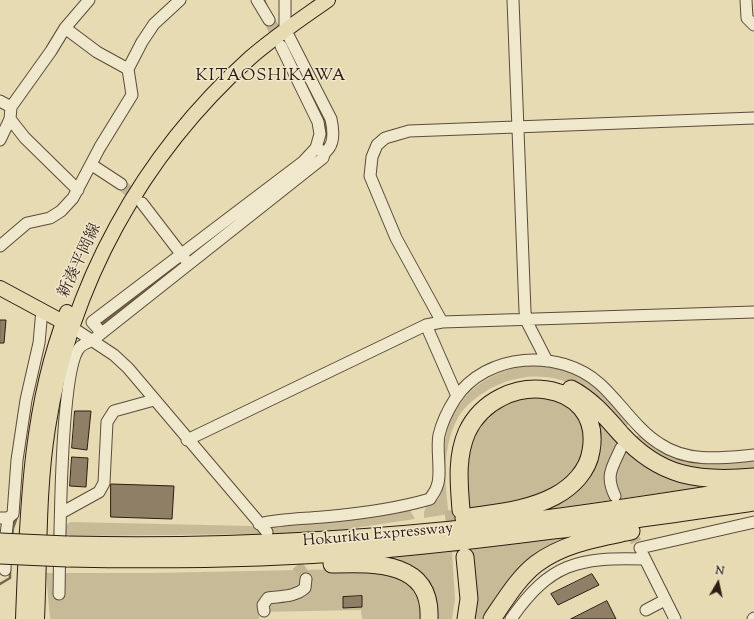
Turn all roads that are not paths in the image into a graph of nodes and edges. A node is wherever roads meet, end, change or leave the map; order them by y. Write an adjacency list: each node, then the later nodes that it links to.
1 (89, 0): 14 (street)
2 (180, 0): 16 (street)
3 (257, 0): 11 (street)
4 (286, 0): 12 (street)
5 (312, 0): 12 (main road, 新湊平岡線)
6 (328, 0): 12 (main road, 新湊平岡線)
7 (513, 0): 21 (street)
8 (746, 0): 13 (street)
9 (753, 0): 10 (street)
10 (754, 18)
11 (269, 20)
12 (285, 24): 23 (street); 36 (main road, 新湊平岡線)
13 (754, 26)
14 (65, 28): 16 (street); 18 (street)
15 (281, 46): 23 (street)
16 (128, 69): 24 (street)
17 (0, 101): 18 (street)
18 (10, 107): 20 (street)
19 (754, 118): 21 (street)
20 (10, 119): 22 (street); 26 (street)
21 (518, 126): 34 (street); 35 (street)
22 (0, 140)
23 (320, 150): 29 (street); 30 (street)
24 (92, 165): 25 (street); 26 (street)
25 (121, 184)
26 (78, 190): 28 (street)
27 (142, 203): 29 (street)
28 (0, 246)
29 (180, 254): 30 (street); 38 (street)
30 (189, 264): 38 (street)
31 (0, 288): 32 (main road)
32 (42, 310): 36 (main road); 53 (street)
33 (754, 312): 34 (street)
34 (526, 320): 35 (street); 40 (street)
35 (442, 322): 37 (street)
36 (67, 324): 39 (street); 63 (main road, 新湊平岡線); 70 (main road, 新湊平岡線)
37 (426, 325): 41 (street); 45 (street)
38 (98, 329): 39 (street)
39 (93, 340): 42 (street); 52 (street)
40 (547, 361): 41 (street); 43 (street)
41 (457, 396): 55 (street)
42 (154, 400): 45 (street); 52 (street)
43 (634, 420): 44 (street); 47 (street)
44 (629, 431)
45 (187, 440): 55 (street)
46 (621, 448): 50 (street)
47 (754, 455)
48 (754, 477): 57 (highway)
49 (754, 488): 57 (highway, Hokuriku Expressway)
50 (615, 496)
51 (754, 502): 61 (highway, Hokuriku Expressway); 74 (highway)
52 (61, 513): 65 (street)
53 (4, 518): 62 (street)
54 (754, 522): 59 (street)
55 (259, 524): 56 (street)
56 (267, 532)
57 (345, 539): 60 (highway, Hokuriku Expressway)
58 (0, 542): 60 (highway, Hokuriku Expressway, bridge)
59 (640, 550): 66 (street); 75 (street)
60 (67, 551): 61 (highway, Hokuriku Expressway); 62 (highway, Hokuriku Expressway, bridge)
61 (125, 559): 71 (highway)
62 (2, 566): 63 (street)
63 (25, 570): 69 (main road, 新湊平岡線)
64 (306, 579): 68 (street)
65 (59, 594)
66 (665, 600): 67 (street); 76 (street)
67 (646, 610)
68 (264, 611)
69 (23, 619)
70 (37, 619)
71 (429, 619)
72 (459, 619): 73 (highway)
73 (466, 619)
74 (492, 619)
75 (511, 619)
76 (675, 619)

